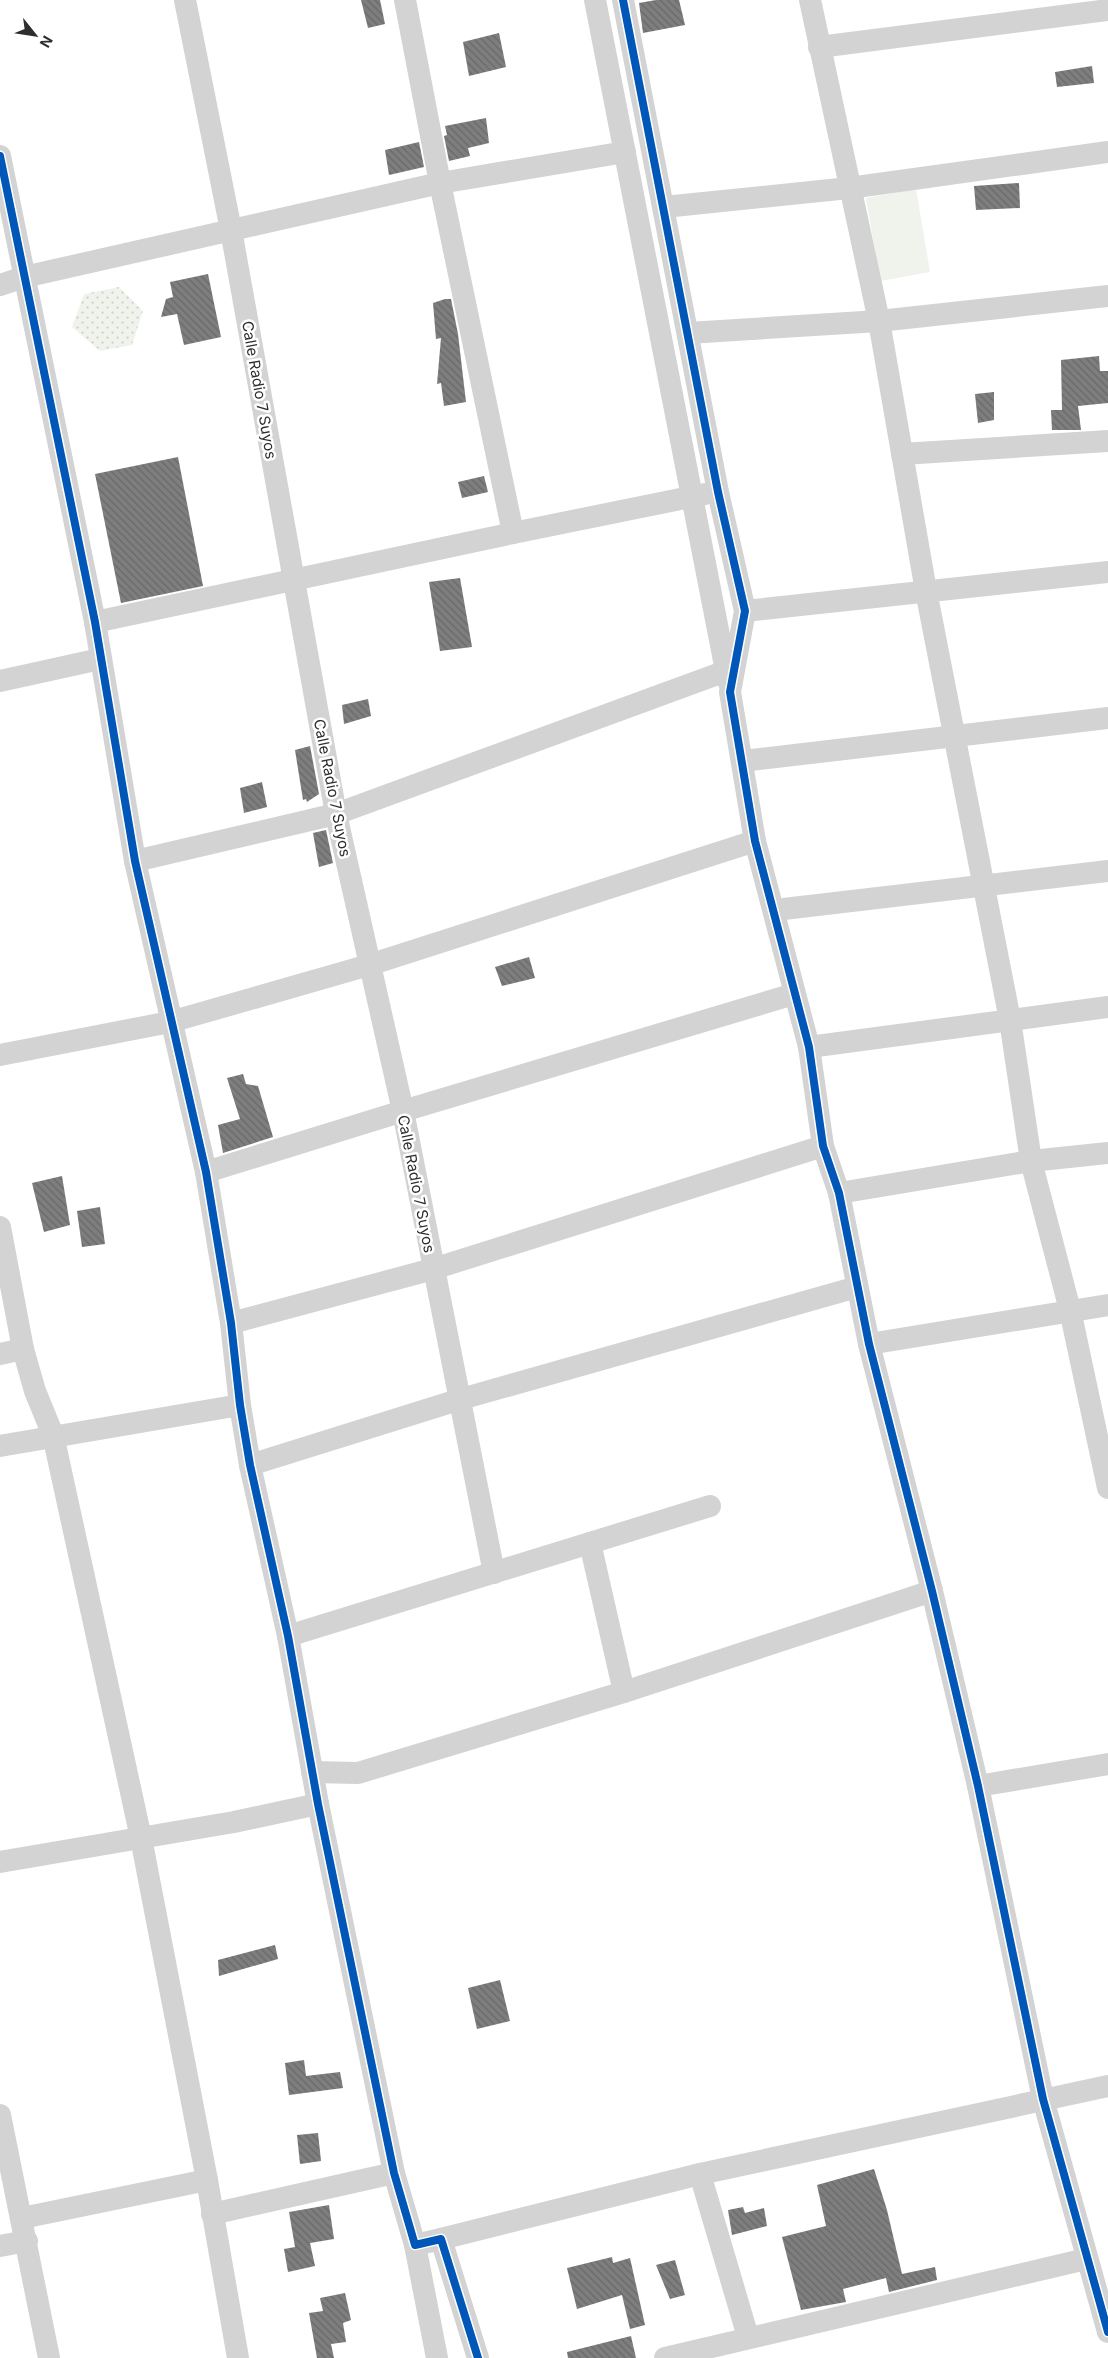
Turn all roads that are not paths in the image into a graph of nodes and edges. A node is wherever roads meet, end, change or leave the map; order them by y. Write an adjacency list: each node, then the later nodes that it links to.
1 (185, 0): 16 (street, Calle Radio 7 Suyos)
2 (405, 0): 13 (street)
3 (595, 0): 9 (street)
4 (622, 0): 8 (street)
5 (810, 0): 7 (street)
6 (1108, 10): 7 (street)
7 (819, 47): 14 (street)
8 (644, 111): 9 (street); 15 (street)
9 (618, 116): 10 (street)
10 (625, 152): 13 (street); 25 (street)
11 (1108, 152): 14 (street)
12 (0, 156): 17 (street)
13 (440, 183): 16 (street); 26 (street)
14 (849, 188): 15 (street); 20 (street)
15 (664, 207): 21 (street)
16 (231, 230): 17 (street); 28 (street, Calle Radio 7 Suyos)
17 (24, 277): 18 (street); 31 (street)
18 (0, 286)
19 (1108, 296): 20 (street)
20 (879, 321): 21 (street); 23 (street)
21 (688, 333): 24 (street)
22 (1108, 441): 23 (street)
23 (902, 454): 29 (street)
24 (718, 492): 25 (street); 30 (street)
25 (690, 497): 26 (street); 34 (street)
26 (513, 533): 28 (street)
27 (1108, 572): 29 (street)
28 (293, 581): 31 (street); 38 (street, Calle Radio 7 Suyos)
29 (926, 591): 30 (street); 36 (street)
30 (745, 611): 34 (street)
31 (94, 622): 32 (street)
32 (100, 659): 33 (street); 40 (street)
33 (0, 681)
34 (728, 682): 37 (street); 38 (street)
35 (1108, 718): 36 (street)
36 (955, 738): 37 (street); 42 (street)
37 (743, 761): 39 (street)
38 (336, 814): 40 (street); 44 (street, Calle Radio 7 Suyos)
39 (755, 841): 43 (street); 44 (street)
40 (135, 861): 48 (street)
41 (1108, 871): 42 (street)
42 (984, 886): 43 (street); 47 (street)
43 (774, 910): 45 (street)
44 (368, 965): 48 (street); 51 (street, Calle Radio 7 Suyos)
45 (794, 994): 49 (street); 51 (street)
46 (1108, 1007): 47 (street)
47 (1010, 1020): 49 (street); 54 (street)
48 (170, 1022): 50 (street); 55 (street)
49 (809, 1047): 52 (street)
50 (0, 1055)
51 (403, 1111): 55 (street); 58 (street, Calle Radio 7 Suyos)
52 (823, 1146): 56 (street); 58 (street)
53 (1108, 1153): 54 (street)
54 (1031, 1161): 56 (street); 61 (street)
55 (206, 1172): 62 (street)
56 (839, 1193): 59 (street)
57 (0, 1227): 64 (street)
58 (433, 1269): 62 (street); 66 (street, Calle Radio 7 Suyos)
59 (857, 1286): 63 (street); 66 (street)
60 (1108, 1305): 61 (street)
61 (1070, 1310): 63 (street); 71 (street)
62 (231, 1322): 67 (street)
63 (869, 1344): 75 (street)
64 (23, 1349): 65 (street); 68 (street)
65 (0, 1354)
66 (461, 1399): 70 (street); 74 (street, Calle Radio 7 Suyos)
67 (240, 1405): 68 (street); 70 (street)
68 (53, 1436): 69 (street); 82 (street)
69 (0, 1446)
70 (250, 1465): 76 (street)
71 (1108, 1488)
72 (710, 1506): 73 (street)
73 (590, 1544): 74 (street); 77 (street)
74 (494, 1573): 76 (street)
75 (932, 1591): 77 (street); 80 (street)
76 (288, 1636): 79 (street)
77 (624, 1692): 79 (street)
78 (1108, 1764): 80 (street)
79 (312, 1772): 81 (street)
80 (978, 1786): 85 (street)
81 (318, 1804): 82 (street); 87 (street)
82 (141, 1838): 83 (street); 89 (street)
83 (0, 1862)
84 (1108, 2086): 85 (street)
85 (1043, 2099): 88 (street); 96 (street)
86 (0, 2115): 91 (street)
87 (394, 2173): 90 (street); 94 (street)
88 (700, 2174): 92 (street); 98 (street)
89 (207, 2180): 90 (street); 91 (street)
90 (212, 2214): 100 (street)
91 (22, 2218): 93 (street)
92 (441, 2239): 94 (street); 102 (street)
93 (27, 2241): 95 (street); 99 (street)
94 (415, 2245): 101 (street)
95 (0, 2246)
96 (1086, 2259): 97 (street); 98 (street)
97 (1108, 2332)
98 (748, 2337): 103 (street)
99 (49, 2358)
100 (238, 2358)
101 (437, 2358)
102 (478, 2358)
103 (664, 2358)

